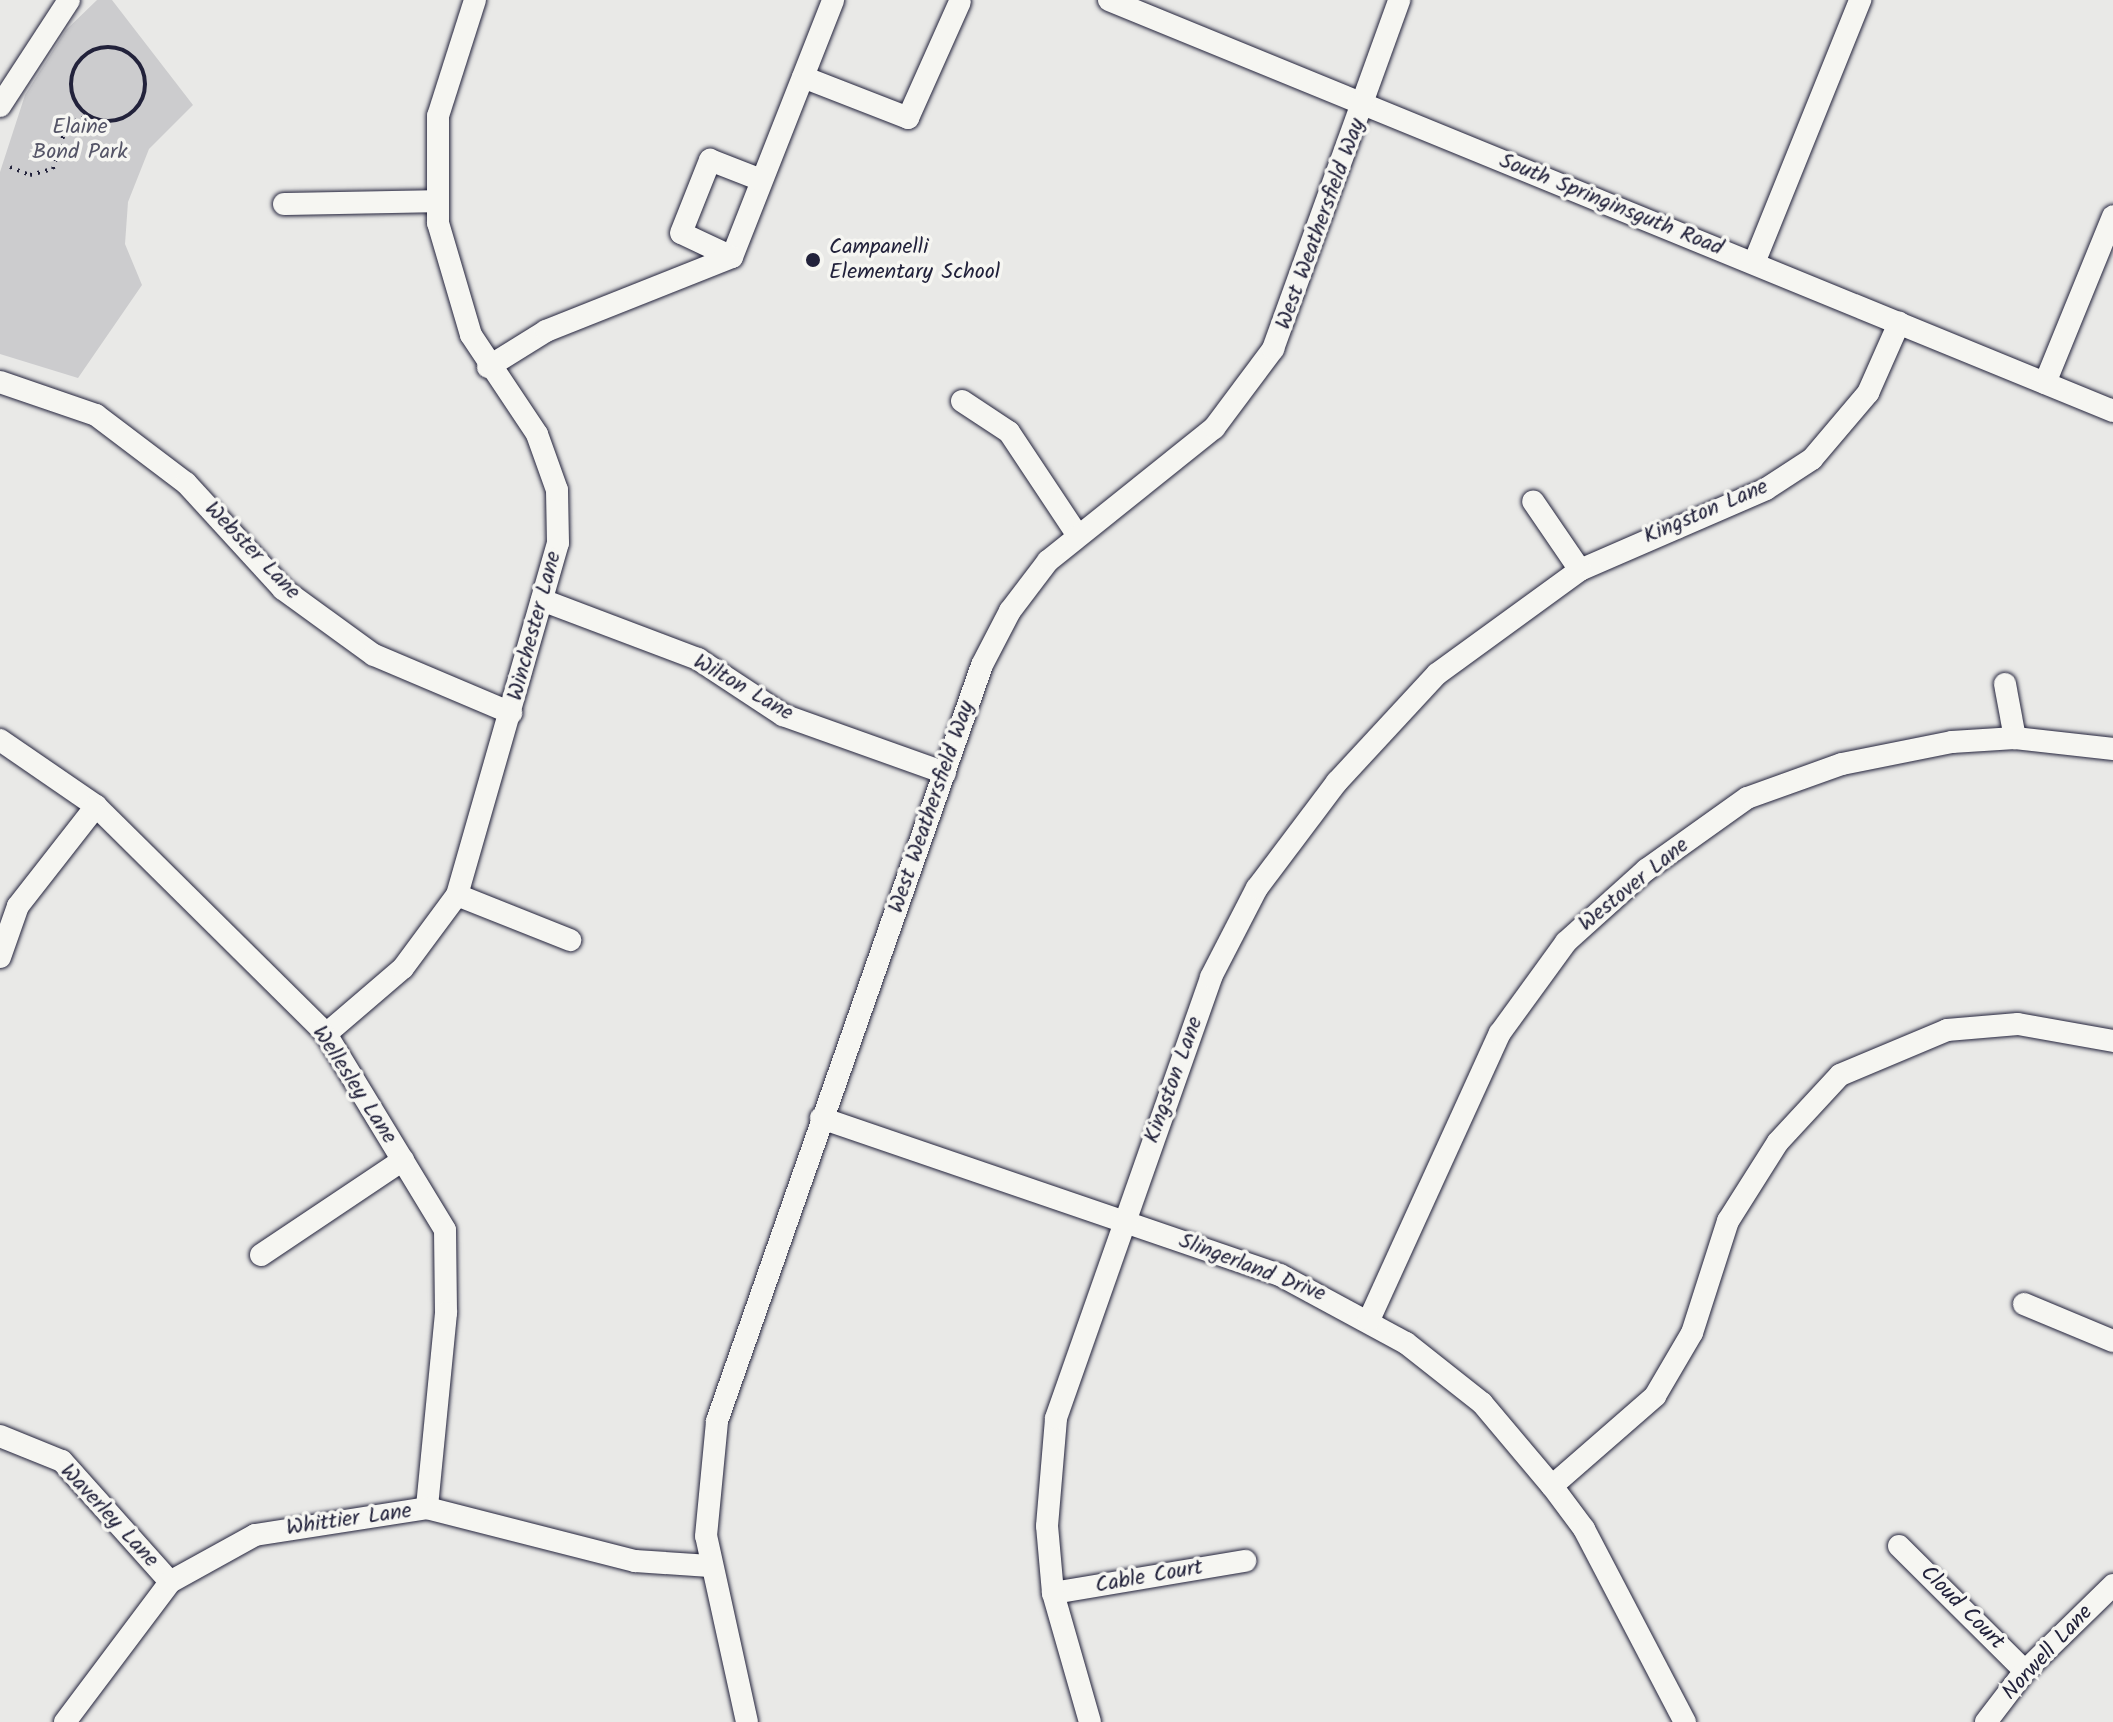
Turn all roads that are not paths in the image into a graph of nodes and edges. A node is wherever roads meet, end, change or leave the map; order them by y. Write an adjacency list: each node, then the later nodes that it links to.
1 (69, 0): 10 (street)
2 (475, 0): 12 (street, Winchester Lane)
3 (833, 0): 8 (street)
4 (1109, 0): 9 (street, South Springinsguth Road)
5 (1399, 0): 9 (street, West Weathersfield Way)
6 (1860, 0): 16 (street)
7 (963, 1): 8 (street)
8 (803, 77): 11 (street)
9 (1366, 104): 16 (street, South Springinsguth Road); 24 (street, West Weathersfield Way)
10 (0, 106)
11 (761, 180): 15 (street); 15 (street)
12 (434, 201): 13 (street); 18 (street, Winchester Lane)
13 (284, 204)
14 (2113, 216): 20 (street)
15 (732, 257): 18 (street)
16 (1754, 263): 17 (street, South Springinsguth Road)
17 (1899, 323): 20 (street, South Springinsguth Road); 25 (street, Kingston Lane)
18 (488, 367): 26 (street, Winchester Lane)
19 (0, 382): 28 (street, Webster Lane)
20 (2045, 383): 22 (street, South Springinsguth Road)
21 (962, 401): 24 (street)
22 (2113, 411)
23 (1533, 501): 25 (street)
24 (1076, 533): 32 (street, West Weathersfield Way)
25 (1580, 570): 41 (street, Kingston Lane)
26 (542, 600): 28 (street, Winchester Lane); 32 (street, Wilton Lane)
27 (2005, 684): 29 (street)
28 (511, 713): 34 (street, Winchester Lane)
29 (2015, 738): 31 (street, Westover Lane); 44 (street, Westover Lane)
30 (0, 740): 33 (street, Wellesley Lane)
31 (2113, 749)
32 (945, 773): 39 (street, West Weathersfield Way)
33 (96, 806): 36 (street); 37 (street, Wellesley Lane)
34 (457, 895): 35 (street); 37 (street, Winchester Lane)
35 (570, 940)
36 (0, 957)
37 (326, 1034): 40 (street, Wellesley Lane)
38 (2113, 1041): 47 (street)
39 (821, 1118): 41 (street, Slingerland Drive); 51 (street, West Weathersfield Way)
40 (403, 1160): 42 (street); 48 (street, Wellesley Lane)
41 (1124, 1219): 44 (street, Slingerland Drive); 54 (street, Kingston Lane)
42 (261, 1255)
43 (2024, 1304): 45 (street)
44 (1369, 1320): 47 (street, Slingerland Drive)
45 (2113, 1341)
46 (0, 1436): 52 (street, Waverley Lane)
47 (1552, 1486): 59 (street, Slingerland Drive)
48 (427, 1508): 51 (street, Whittier Lane); 52 (street, Whittier Lane)
49 (1899, 1546): 55 (street, Cloud Court)
50 (1245, 1561): 54 (street, Cable Court)
51 (710, 1566): 57 (street, West Weathersfield Way)
52 (170, 1582): 56 (street, Whittier Lane)
53 (2113, 1585): 55 (street, Norwell Lane)
54 (1053, 1593): 58 (street, Kingston Lane)
55 (2025, 1671): 60 (street, Norwell Lane)
56 (65, 1722)
57 (747, 1722)
58 (1090, 1722)
59 (1685, 1722)
60 (1986, 1722)

